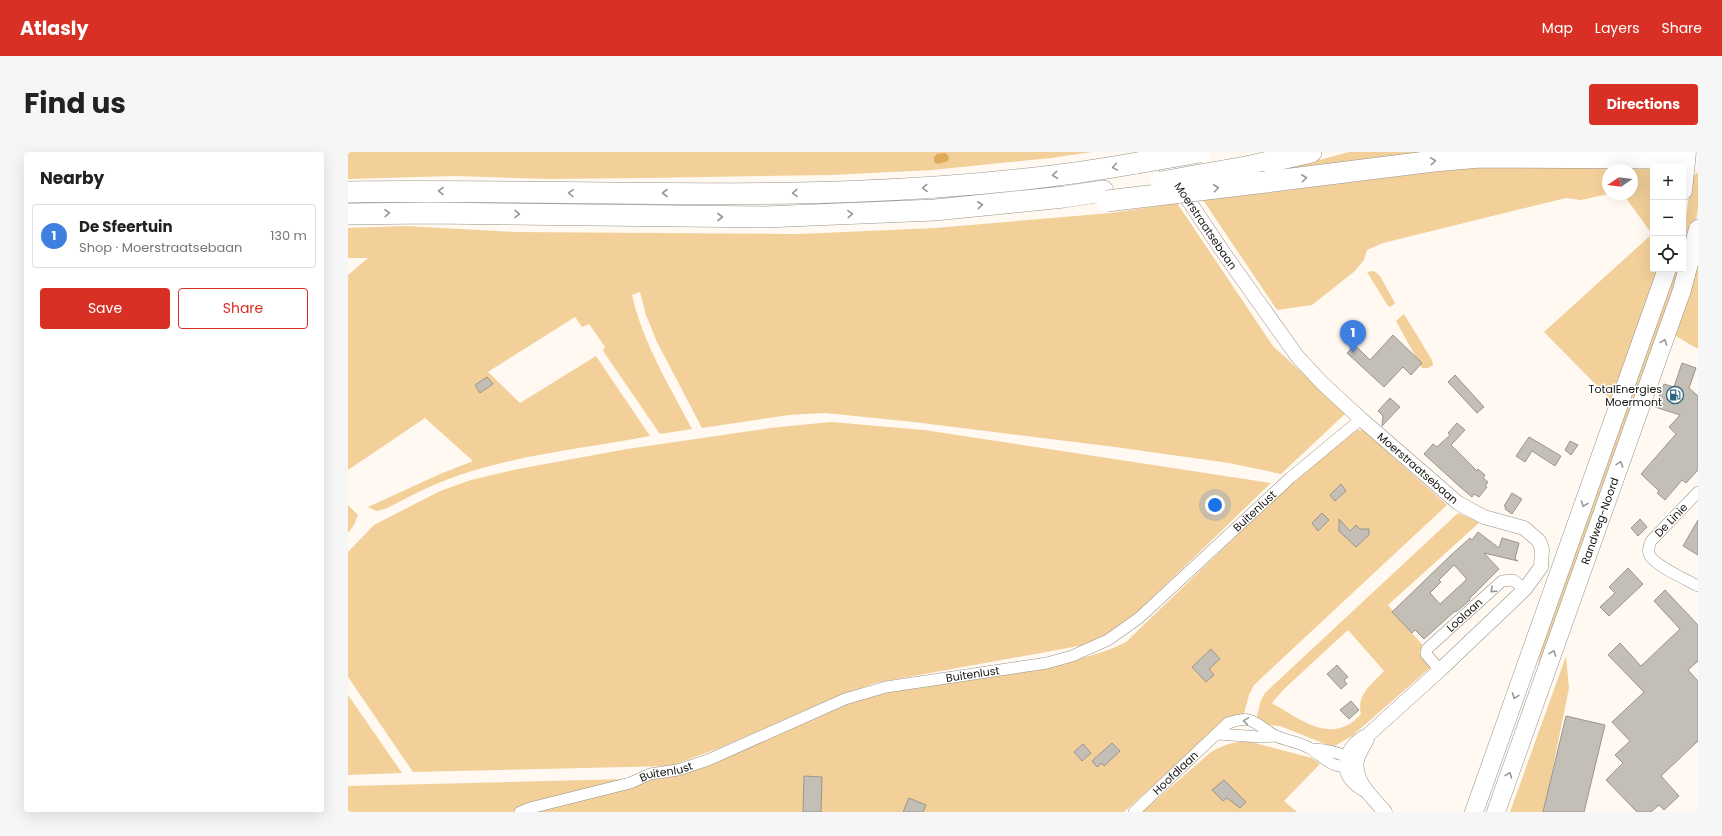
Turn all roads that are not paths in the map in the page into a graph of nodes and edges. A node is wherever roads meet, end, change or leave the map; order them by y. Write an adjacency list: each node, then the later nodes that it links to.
1 (1156, 152): 14 (street, Moerstraatsebaan)
2 (1168, 152): 6 (highway, bridge)
3 (1200, 152): 6 (highway, bridge)
4 (1311, 152): 10 (highway, bridge)
5 (1687, 152): 8 (main road)
6 (1136, 163): 9 (highway, one-way to 9)
7 (1674, 164): 10 (highway, one-way to 7, bridge)
8 (1685, 164)
9 (348, 192)
10 (1105, 196): 11 (highway, one-way to 10)
11 (348, 214)
12 (1698, 229): 26 (main road, Randweg-Noord, one-way to 12)
13 (1666, 272): 25 (main road, Randweg-Noord, one-way to 25)
14 (1361, 419): 17 (street, Moerstraatsebaan); 22 (street, Buitenlust)
15 (1698, 492): 16 (street, De Linie)
16 (1698, 586)
17 (1525, 589): 18 (street, Moerstraatsebaan); 18 (street, Loolaan, one-way to 18)
18 (1440, 670): 21 (street, Moerstraatsebaan)
19 (1218, 734): 20 (street, Hoofdlaan); 20 (street, Hoofdlaan, one-way to 19); 23 (street, Hoofdlaan)
20 (1276, 736): 21 (street, Hoofdlaan)
21 (1350, 761): 24 (street)
22 (520, 812)
23 (1134, 812)
24 (1385, 812)
25 (1474, 812)
26 (1496, 812)

